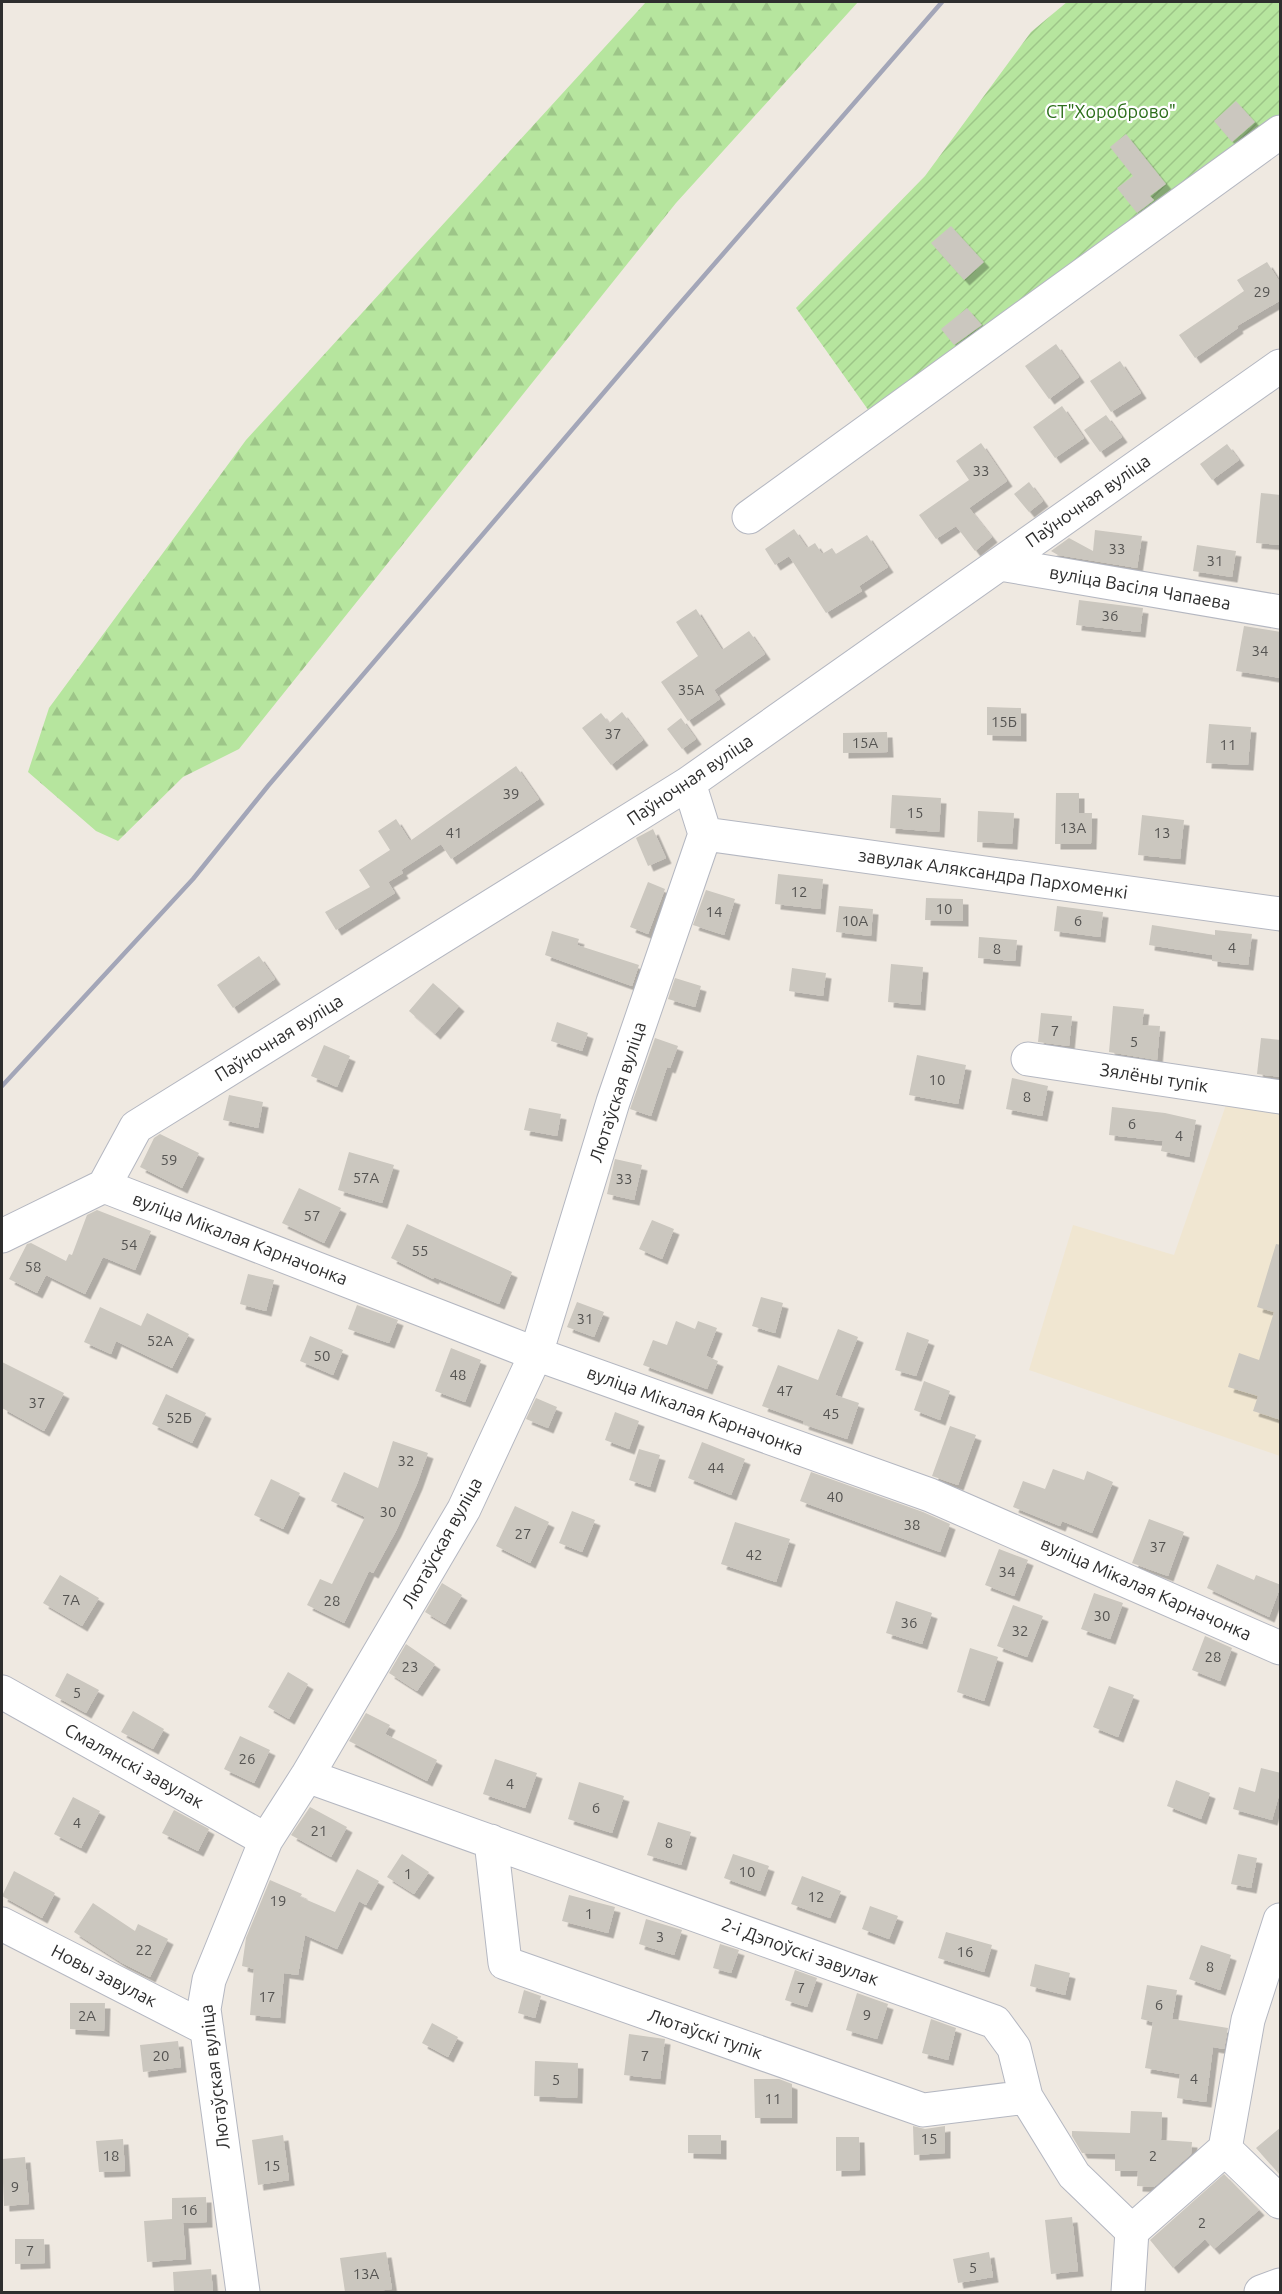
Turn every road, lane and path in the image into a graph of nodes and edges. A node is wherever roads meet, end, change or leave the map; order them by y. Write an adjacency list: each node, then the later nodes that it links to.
1 (1281, 132): 3 (street)
2 (1281, 366): 4 (street, Паўночная вуліца)
3 (749, 517)
4 (1000, 564): 5 (street, вуліца Васіля Чапаева); 6 (street, Паўночная вуліца)
5 (1281, 612)
6 (689, 783): 7 (street); 11 (street, Паўночная вуліца)
7 (705, 834): 8 (street, завулак Аляксандра Пархоменкі); 13 (street, Лютаўская вуліца)
8 (1281, 914)
9 (1028, 1059): 10 (street, Зялёны тупік)
10 (1281, 1097)
11 (104, 1186): 12 (street); 13 (street, вуліца Мікалая Карначонка)
12 (2, 1236)
13 (536, 1354): 14 (street, вуліца Мікалая Карначонка); 16 (street, Лютаўская вуліца)
14 (1281, 1648)
15 (2, 1692): 17 (street, Смалянскі завулак)
16 (307, 1776): 17 (street, Лютаўская вуліца); 18 (street, 2-і Дэпоўскі завулак)
17 (266, 1840): 21 (street, Лютаўская вуліца)
18 (491, 1841): 22 (street, 2-і Дэпоўскі завулак); 22 (street, Лютаўскі тупік)
19 (1281, 1920): 23 (street)
20 (2, 1924): 21 (street, Новы завулак)
21 (207, 2029): 27 (street, Лютаўская вуліца)
22 (1026, 2097): 25 (street, 2-і Дэпоўскі завулак)
23 (1225, 2149): 24 (street); 25 (street)
24 (1281, 2202)
25 (1132, 2231): 28 (street)
26 (1281, 2285): 29 (street)
27 (243, 2292)
28 (1128, 2292)
29 (1261, 2292)

